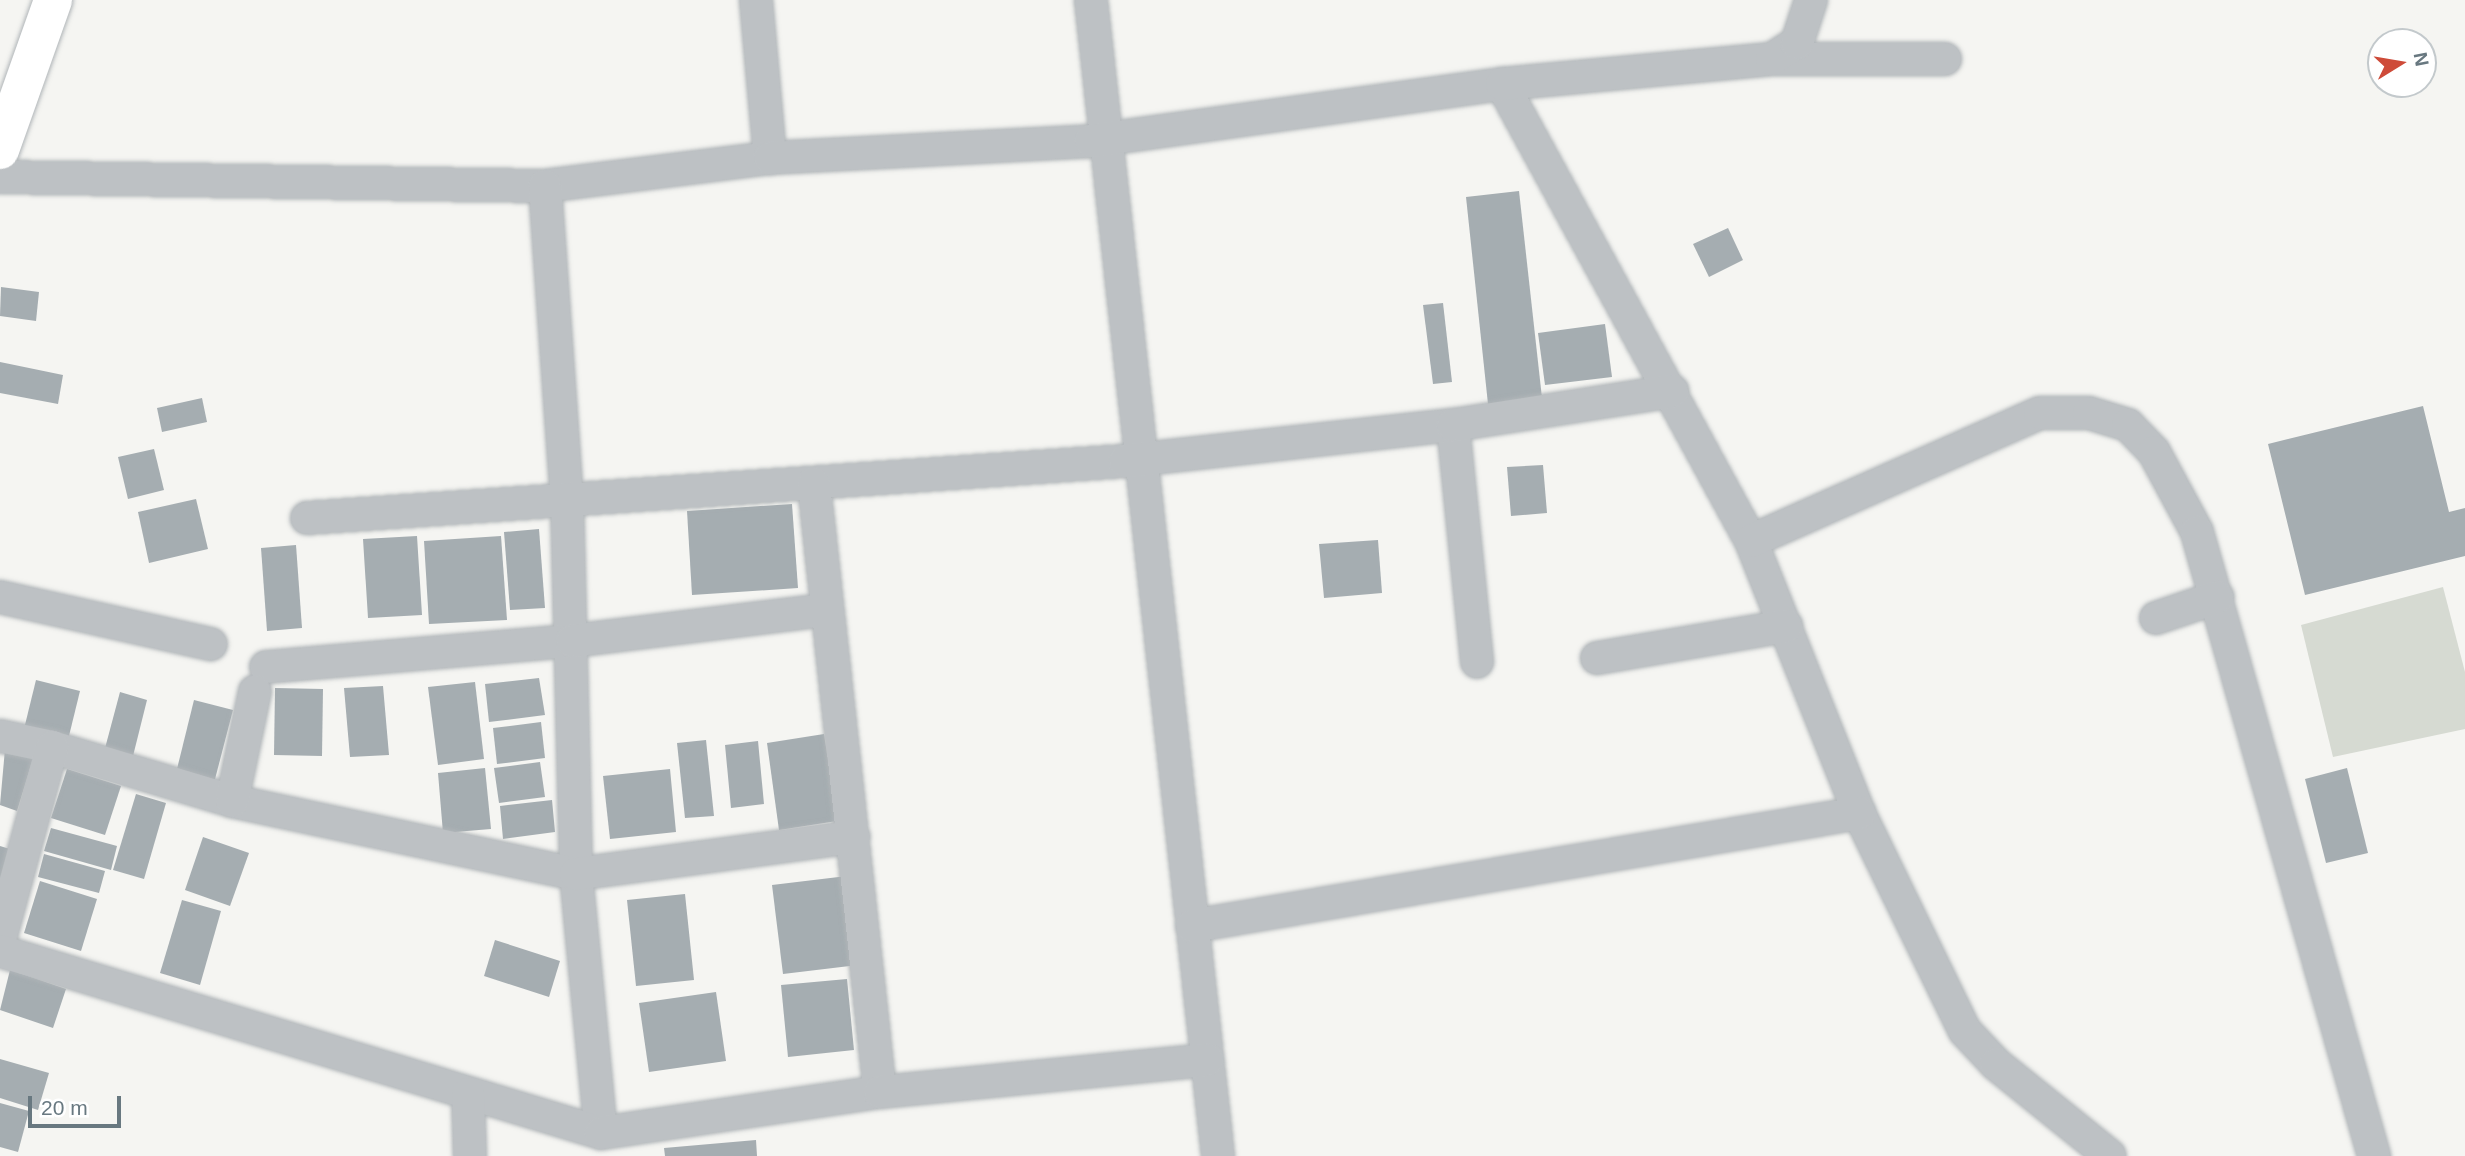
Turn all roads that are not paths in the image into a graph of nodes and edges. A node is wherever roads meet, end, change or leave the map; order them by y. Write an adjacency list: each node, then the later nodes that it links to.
1 (52, 0): 9 (street)
2 (756, 0): 10 (street)
3 (1091, 0): 8 (street)
4 (1811, 0): 6 (street)
5 (1945, 59): 6 (street)
6 (1772, 60): 7 (street)
7 (1502, 84): 8 (street); 13 (street)
8 (1106, 138): 10 (street); 15 (street)
9 (0, 150)
10 (770, 158): 12 (street)
11 (0, 177): 12 (street)
12 (545, 186): 17 (street)
13 (1672, 391): 14 (street); 19 (street)
14 (1453, 425): 15 (street); 28 (street)
15 (1141, 459): 16 (street); 35 (street)
16 (814, 484): 17 (street); 22 (street)
17 (567, 499): 18 (street); 25 (street)
18 (307, 518)
19 (1751, 541): 21 (street); 24 (street)
20 (0, 597): 26 (street)
21 (2218, 597): 23 (street); 45 (street)
22 (826, 610): 25 (street); 33 (street)
23 (2157, 618)
24 (1786, 626): 27 (street); 32 (street)
25 (572, 641): 31 (street); 34 (street)
26 (211, 644)
27 (1597, 658)
28 (1477, 662)
29 (0, 736): 30 (street)
30 (52, 747): 31 (street); 36 (street)
31 (233, 801): 34 (street)
32 (1859, 813): 35 (street); 44 (street)
33 (855, 837): 34 (street); 39 (street)
34 (576, 874): 41 (street)
35 (1192, 926): 38 (street)
36 (0, 939)
37 (0, 951): 40 (street)
38 (1207, 1060): 39 (street); 43 (street)
39 (880, 1092): 41 (street)
40 (468, 1094): 41 (street); 42 (street)
41 (601, 1133)
42 (470, 1156)
43 (1218, 1156)
44 (2110, 1156)
45 (2374, 1156)

